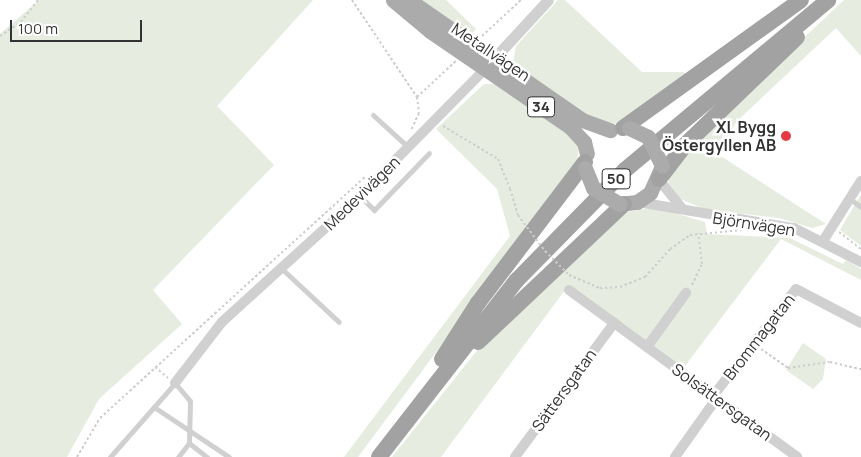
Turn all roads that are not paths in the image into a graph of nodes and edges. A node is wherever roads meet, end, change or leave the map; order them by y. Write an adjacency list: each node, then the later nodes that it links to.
1 (393, 0): 8 (main road, Metallvägen / 34)
2 (409, 0): 8 (main road, Metallvägen / 34)
3 (548, 0): 8 (street, Medevivägen)
4 (801, 0): 10 (highway)
5 (813, 0): 31 (highway, 50)
6 (828, 0): 31 (highway, 50)
7 (835, 0): 14 (highway)
8 (488, 65): 10 (main road, Metallvägen / 34); 11 (street, Medevivägen); 13 (main road, Metallvägen / 34)
9 (373, 115): 11 (lane)
10 (621, 129): 13 (main road); 14 (main road, 34, bridge)
11 (405, 144): 16 (street, Medevivägen)
12 (429, 153): 16 (lane)
13 (586, 162): 18 (main road, 34, bridge); 31 (highway)
14 (660, 175): 18 (main road); 20 (street, Björnvägen)
15 (861, 181): 17 (street)
16 (360, 196): 23 (street, Medevivägen)
17 (848, 197): 19 (lane); 21 (street)
18 (627, 203): 20 (street, Björnvägen); 31 (highway)
19 (861, 207)
20 (684, 209): 21 (street, Björnvägen)
21 (823, 241): 22 (street, Björnvägen)
22 (861, 262)
23 (281, 268): 26 (lane); 30 (street, Medevivägen)
24 (569, 290): 27 (street, Solsättersgatan)
25 (686, 293): 29 (street)
26 (339, 322)
27 (614, 323): 29 (street, Solsättersgatan); 42 (street, Sättersgatan)
28 (861, 323): 32 (street, Brommagatan)
29 (647, 347): 32 (street, Solsättersgatan)
30 (175, 383): 33 (lane); 34 (lane)
31 (430, 384): 40 (highway, 50); 41 (highway, 50)
32 (715, 397): 43 (street, Brommagatan); 44 (street, Solsättersgatan)
33 (154, 407): 34 (lane); 36 (lane)
34 (188, 426): 35 (lane); 39 (lane)
35 (189, 443): 37 (lane); 38 (lane)
36 (110, 457)
37 (178, 457)
38 (207, 457)
39 (229, 457)
40 (371, 457)
41 (379, 457)
42 (515, 457)
43 (675, 457)
44 (796, 457)

